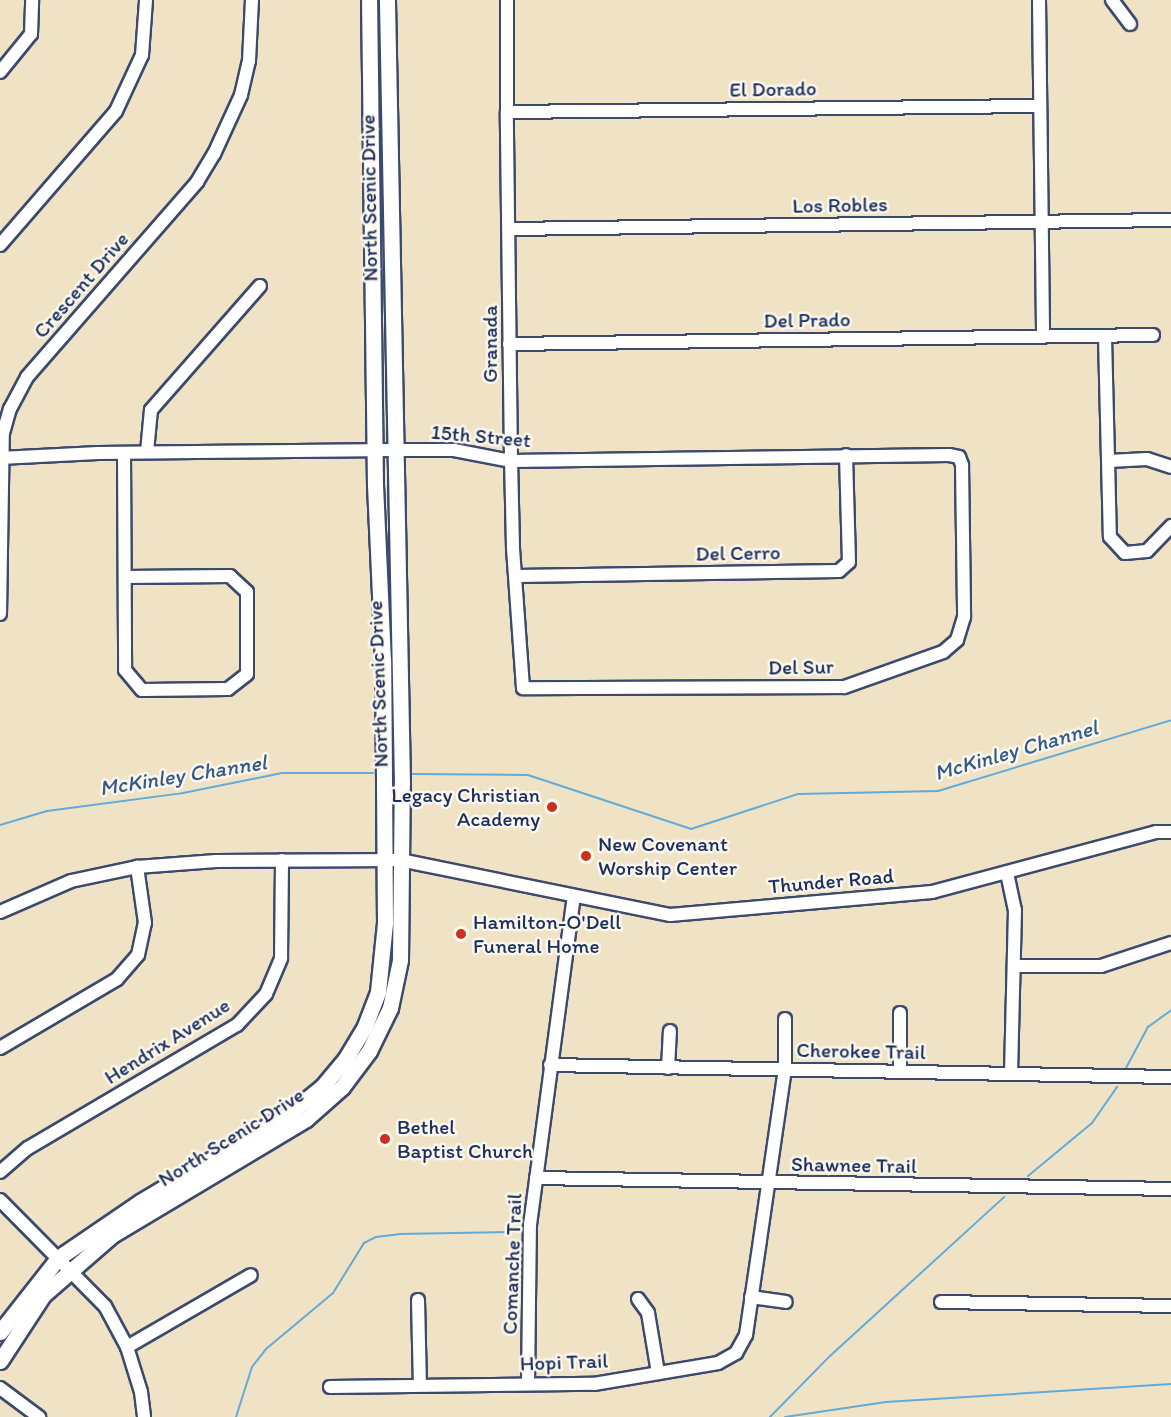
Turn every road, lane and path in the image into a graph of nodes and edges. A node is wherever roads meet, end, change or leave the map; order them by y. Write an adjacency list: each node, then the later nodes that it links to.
1 (32, 0): 10 (street)
2 (146, 0): 16 (street)
3 (252, 0): 28 (street, Crescent Drive)
4 (369, 0): 22 (main road, North Scenic Drive)
5 (387, 0): 23 (main road, North Scenic Drive)
6 (507, 0): 12 (street, Granada)
7 (1039, 0): 11 (street)
8 (1112, 0): 9 (street)
9 (1130, 24)
10 (0, 72)
11 (1040, 106): 12 (street, El Dorado); 14 (street)
12 (507, 112): 15 (street, Granada)
13 (1171, 220): 14 (street, Los Robles)
14 (1041, 222): 15 (street, Los Robles); 19 (street)
15 (509, 229): 21 (street, Granada)
16 (0, 245)
17 (260, 286): 24 (street)
18 (1153, 335): 20 (street, Del Prado)
19 (1043, 336): 20 (street, Del Prado); 21 (street, Del Prado)
20 (1105, 336): 30 (street)
21 (509, 344): 29 (street, Granada)
22 (375, 450): 23 (street, 15th Street); 24 (street, 15th Street); 36 (main road, North Scenic Drive)
23 (393, 450): 29 (street, 15th Street); 36 (main road, North Scenic Drive)
24 (147, 452): 25 (street, 15th Street)
25 (124, 453): 28 (street, 15th Street); 34 (street)
26 (846, 455): 27 (street, 15th Street); 29 (street, 15th Street); 33 (street, Del Cerro)
27 (959, 457): 37 (street, Del Sur)
28 (1, 458): 35 (street, Crescent Drive)
29 (511, 461): 33 (street, Granada)
30 (1109, 461): 31 (street); 32 (street)
31 (1171, 467)
32 (1171, 526)
33 (517, 576): 37 (street, Granada)
34 (125, 577): 34 (street)
35 (0, 614)
36 (390, 661): 40 (main road, North Scenic Drive); 41 (main road, North Scenic Drive)
37 (524, 688)
38 (1171, 832): 43 (street, Thunder Road)
39 (282, 860): 40 (street, Thunder Road); 42 (street, Thunder Road); 59 (street, Hendrix Avenue)
40 (384, 860): 41 (street, Thunder Road); 58 (main road, North Scenic Drive)
41 (400, 860): 44 (street, Thunder Road); 58 (main road, North Scenic Drive)
42 (137, 867): 45 (street, Thunder Road); 51 (street)
43 (1007, 873): 44 (street, Thunder Road); 47 (street)
44 (574, 897): 52 (street, Comanche Trail)
45 (0, 912)
46 (1171, 943): 47 (street)
47 (1014, 966): 56 (street)
48 (900, 1013): 55 (street)
49 (785, 1019): 54 (street, Hopi Trail)
50 (670, 1031): 53 (street)
51 (0, 1048)
52 (550, 1065): 53 (street, Cherokee Trail); 60 (street, Comanche Trail)
53 (668, 1068): 54 (street, Cherokee Trail)
54 (785, 1069): 55 (street, Cherokee Trail); 61 (street, Hopi Trail)
55 (900, 1071): 56 (street, Cherokee Trail)
56 (1011, 1073): 57 (street, Cherokee Trail)
57 (1171, 1077)
58 (249, 1145): 64 (main road, North Scenic Drive); 65 (main road, North Scenic Drive)
59 (0, 1172)
60 (536, 1178): 61 (street, Shawnee Trail); 77 (street, Comanche Trail)
61 (768, 1183): 62 (street, Shawnee Trail); 67 (street, Hopi Trail)
62 (1171, 1189)
63 (0, 1200): 64 (street)
64 (58, 1258): 65 (street); 73 (main road, North Scenic Drive)
65 (70, 1269): 74 (street); 75 (main road, North Scenic Drive)
66 (251, 1275): 74 (street)
67 (751, 1297): 70 (street); 76 (street, Hopi Trail)
68 (638, 1299): 76 (street)
69 (418, 1300): 78 (street)
70 (786, 1302)
71 (941, 1302): 72 (street)
72 (1171, 1306)
73 (0, 1332)
74 (127, 1347): 82 (street)
75 (0, 1361)
76 (658, 1372): 77 (street, Hopi Trail)
77 (528, 1384): 78 (street, Hopi Trail)
78 (420, 1385): 79 (street, Hopi Trail)
79 (330, 1387)
80 (0, 1388): 81 (street)
81 (39, 1417)
82 (144, 1417)

